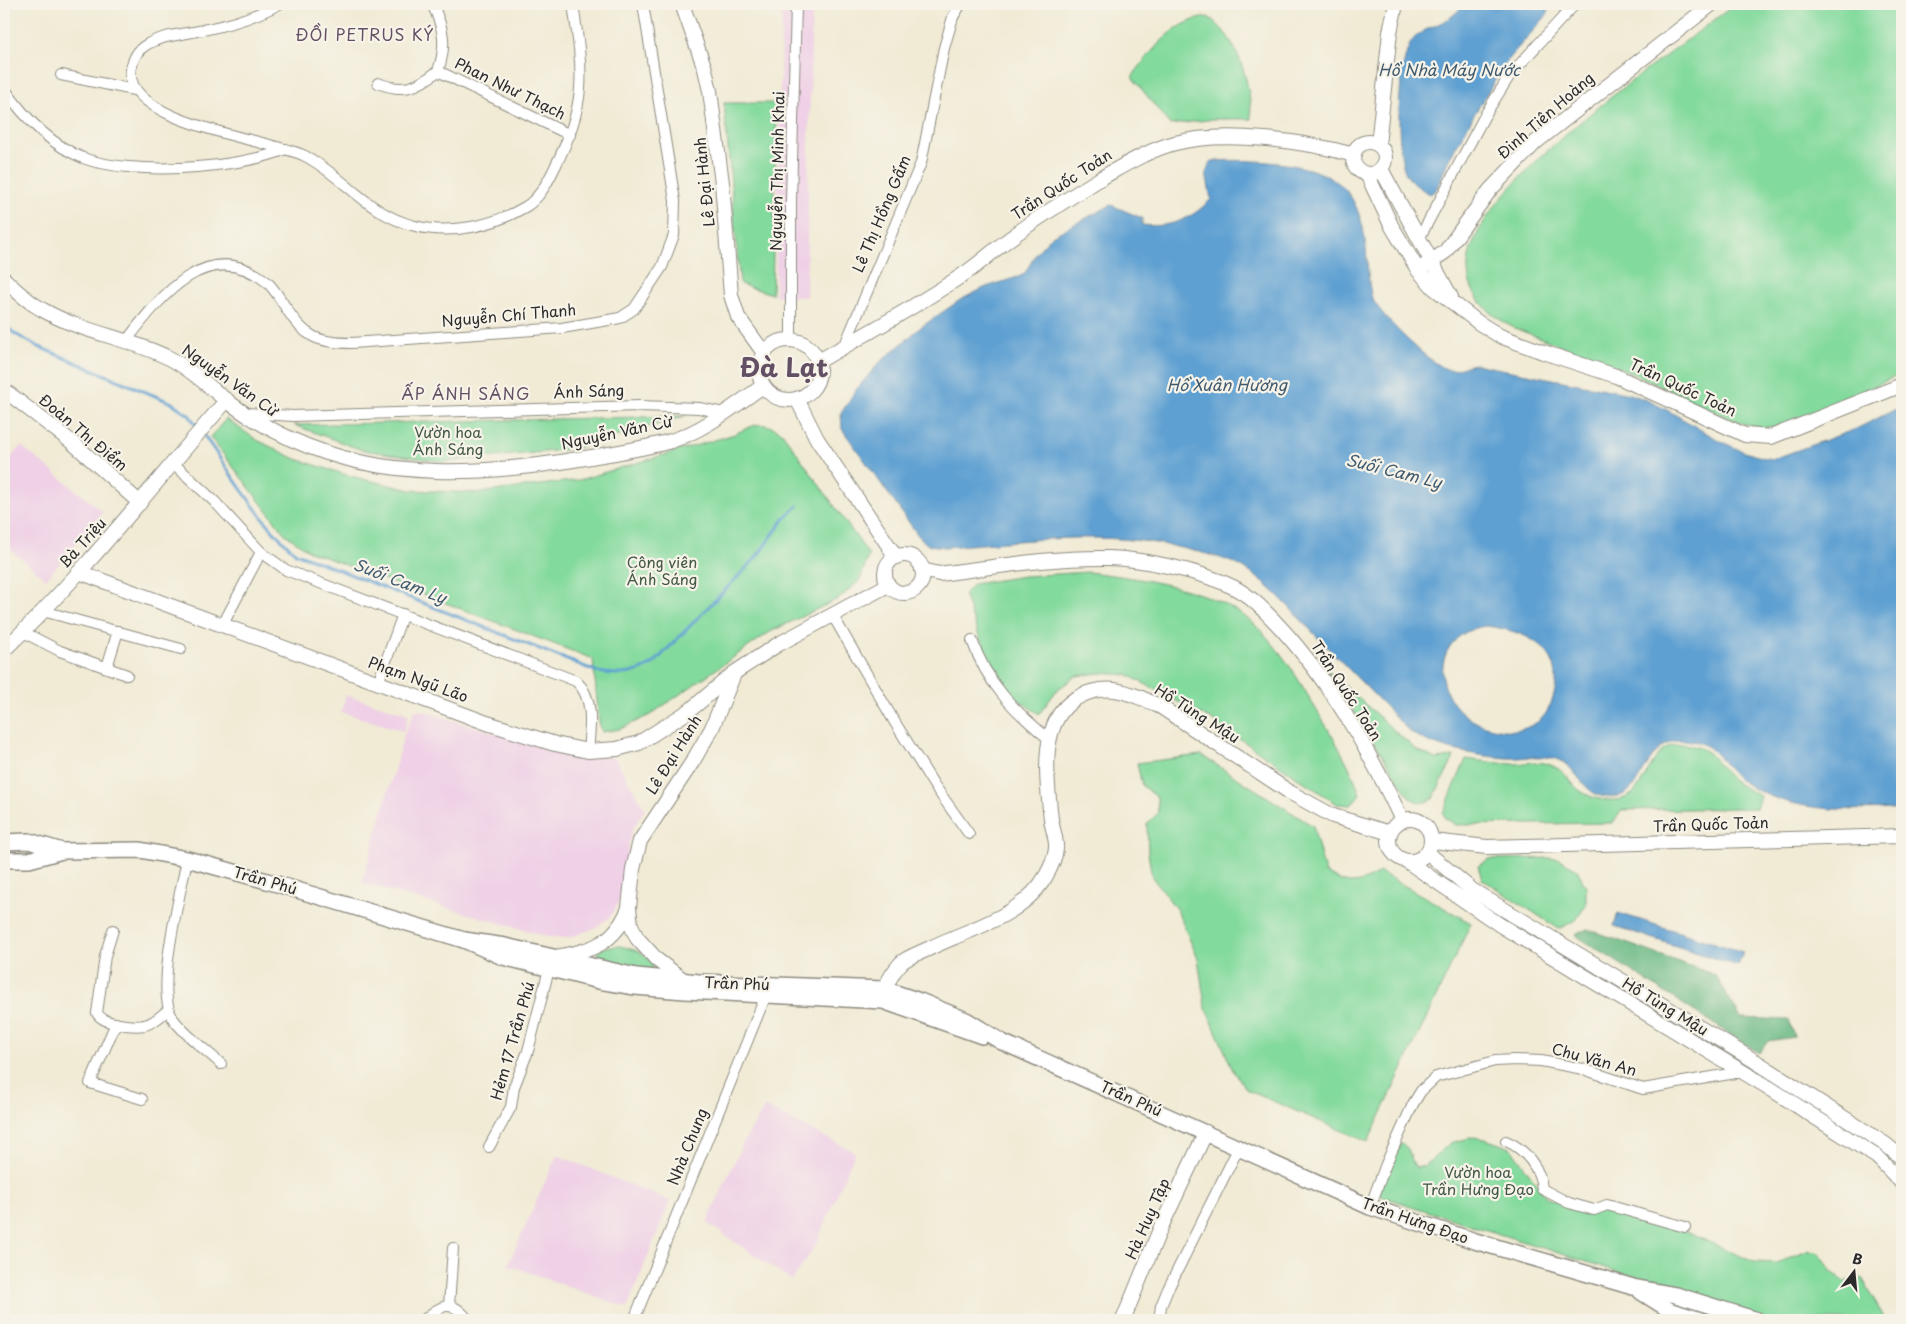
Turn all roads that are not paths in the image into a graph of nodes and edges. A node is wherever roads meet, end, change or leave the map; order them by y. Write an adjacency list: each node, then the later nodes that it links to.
1 (279, 4): 15 (street)
2 (432, 4): 11 (street, Phan Như Thạch)
3 (573, 4): 16 (street)
4 (643, 4): 27 (street, Nguyễn Chí Thanh)
5 (682, 4): 30 (main road, Lê Đại Hành)
6 (796, 4): 28 (street, Nguyễn Thị Minh Khai)
7 (961, 4): 29 (street, Lê Thị Hồng Gấm)
8 (1396, 4): 17 (main road)
9 (1575, 4): 22 (street)
10 (1712, 4): 23 (main road, Đinh Tiên Hoàng)
11 (438, 71): 13 (street, Phan Như Thạch); 16 (street, Phan Như Thạch)
12 (61, 75): 15 (street)
13 (378, 83)
14 (4, 88): 18 (street)
15 (134, 90): 18 (street)
16 (570, 135): 18 (street)
17 (1378, 145): 19 (main road); 20 (main road)
18 (286, 149)
19 (1354, 155): 21 (main road); 29 (main road, Trần Quốc Toản)
20 (1381, 169): 21 (main road); 22 (main road, Trần Quốc Toản)
21 (1367, 174): 24 (main road, Trần Quốc Toản)
22 (1419, 239): 23 (main road, Trần Quốc Toản)
23 (1430, 263): 24 (main road, Đinh Tiên Hoàng); 26 (main road, Trần Quốc Toản)
24 (1418, 270): 26 (main road, Trần Quốc Toản)
25 (4, 279): 27 (main road, Nguyễn Văn Cừ)
26 (1455, 304): 33 (main road, Trần Quốc Toản)
27 (126, 340): 36 (main road, Nguyễn Văn Cừ)
28 (791, 340): 30 (main road); 31 (main road)
29 (844, 347): 31 (main road, Trần Quốc Toản)
30 (764, 353): 32 (main road)
31 (819, 361): 35 (main road)
32 (763, 386): 35 (main road); 38 (main road, Nguyễn Văn Cừ)
33 (1902, 386)
34 (4, 390): 40 (main road, Đoàn Thị Điểm)
35 (797, 399): 42 (main road)
36 (226, 400): 37 (main road, Nguyễn Văn Cừ); 39 (main road, Bà Triệu)
37 (243, 412): 38 (street, Ánh Sáng); 38 (main road, Nguyễn Văn Cừ)
38 (724, 413)
39 (177, 458): 40 (main road, Bà Triệu); 41 (street)
40 (140, 504): 44 (main road, Bà Triệu)
41 (261, 552): 47 (street); 49 (street)
42 (896, 557): 43 (main road); 45 (main road)
43 (922, 570): 45 (main road); 61 (main road, Trần Quốc Toản)
44 (79, 572): 46 (main road, Bà Triệu); 49 (main road, Phạm Ngũ Lão)
45 (888, 585): 48 (main road)
46 (43, 611): 50 (street); 51 (main road, Bà Triệu)
47 (403, 614): 58 (street); 60 (street)
48 (834, 616): 56 (main road); 63 (street)
49 (222, 626): 58 (main road, Phạm Ngũ Lão)
50 (118, 631): 53 (street); 55 (street)
51 (23, 632): 54 (main road, Bà Triệu); 55 (street)
52 (972, 640): 59 (street)
53 (181, 649)
54 (4, 650)
55 (107, 667): 57 (street)
56 (734, 673): 60 (main road, Phạm Ngũ Lão); 71 (main road, Lê Đại Hành)
57 (127, 675)
58 (378, 683): 60 (main road, Phạm Ngũ Lão)
59 (1050, 739): 62 (main road, Hồ Tùng Mậu); 76 (main road, Hồ Tùng Mậu)
60 (588, 751)
61 (1402, 820): 62 (main road); 66 (main road)
62 (1390, 833): 70 (main road)
63 (969, 834)
64 (1902, 836): 66 (main road, Trần Quốc Toản)
65 (4, 842): 67 (main road, Trần Phú)
66 (1430, 847): 70 (main road); 79 (main road, Hồ Tùng Mậu)
67 (62, 851): 68 (main road, Trần Phú); 69 (main road, Trần Phú)
68 (187, 859): 73 (main road, Trần Phú); 77 (street)
69 (4, 860)
70 (1408, 862): 81 (main road, Hồ Tùng Mậu)
71 (629, 908): 73 (main road, Lê Đại Hành); 74 (main road, Lê Đại Hành)
72 (113, 930): 78 (street)
73 (550, 963): 74 (main road, Trần Phú); 85 (street, Hẻm 17 Trần Phú)
74 (685, 986): 75 (main road, Trần Phú)
75 (767, 991): 76 (main road, Trần Phú); 98 (street, Nhà Chung)
76 (884, 995): 83 (main road, Trần Phú)
77 (168, 1010): 78 (street); 80 (street)
78 (116, 1023): 82 (street)
79 (1755, 1061): 81 (main road); 87 (main road, Hồ Tùng Mậu)
80 (221, 1064)
81 (1741, 1072): 88 (main road, Hồ Tùng Mậu); 89 (street, Chu Văn An)
82 (142, 1099)
83 (1206, 1132): 86 (main road, Trần Hưng Đạo); 99 (main road, Hà Huy Tập)
84 (1506, 1141): 90 (street)
85 (489, 1147)
86 (1239, 1147): 89 (main road, Trần Hưng Đạo); 100 (street)
87 (1902, 1158)
88 (1902, 1183)
89 (1370, 1207): 92 (main road, Trần Hưng Đạo)
90 (1685, 1227)
91 (453, 1248): 94 (street)
92 (1633, 1287): 93 (main road, Trần Hưng Đạo); 95 (main road, Trần Hưng Đạo)
93 (1676, 1295): 95 (street); 102 (main road, Trần Hưng Đạo)
94 (449, 1306): 96 (street); 97 (street)
95 (1667, 1316): 101 (main road, Trần Hưng Đạo)
96 (424, 1320)
97 (468, 1320)
98 (634, 1320)
99 (1123, 1320)
100 (1159, 1320)
101 (1702, 1320)
102 (1757, 1320)

